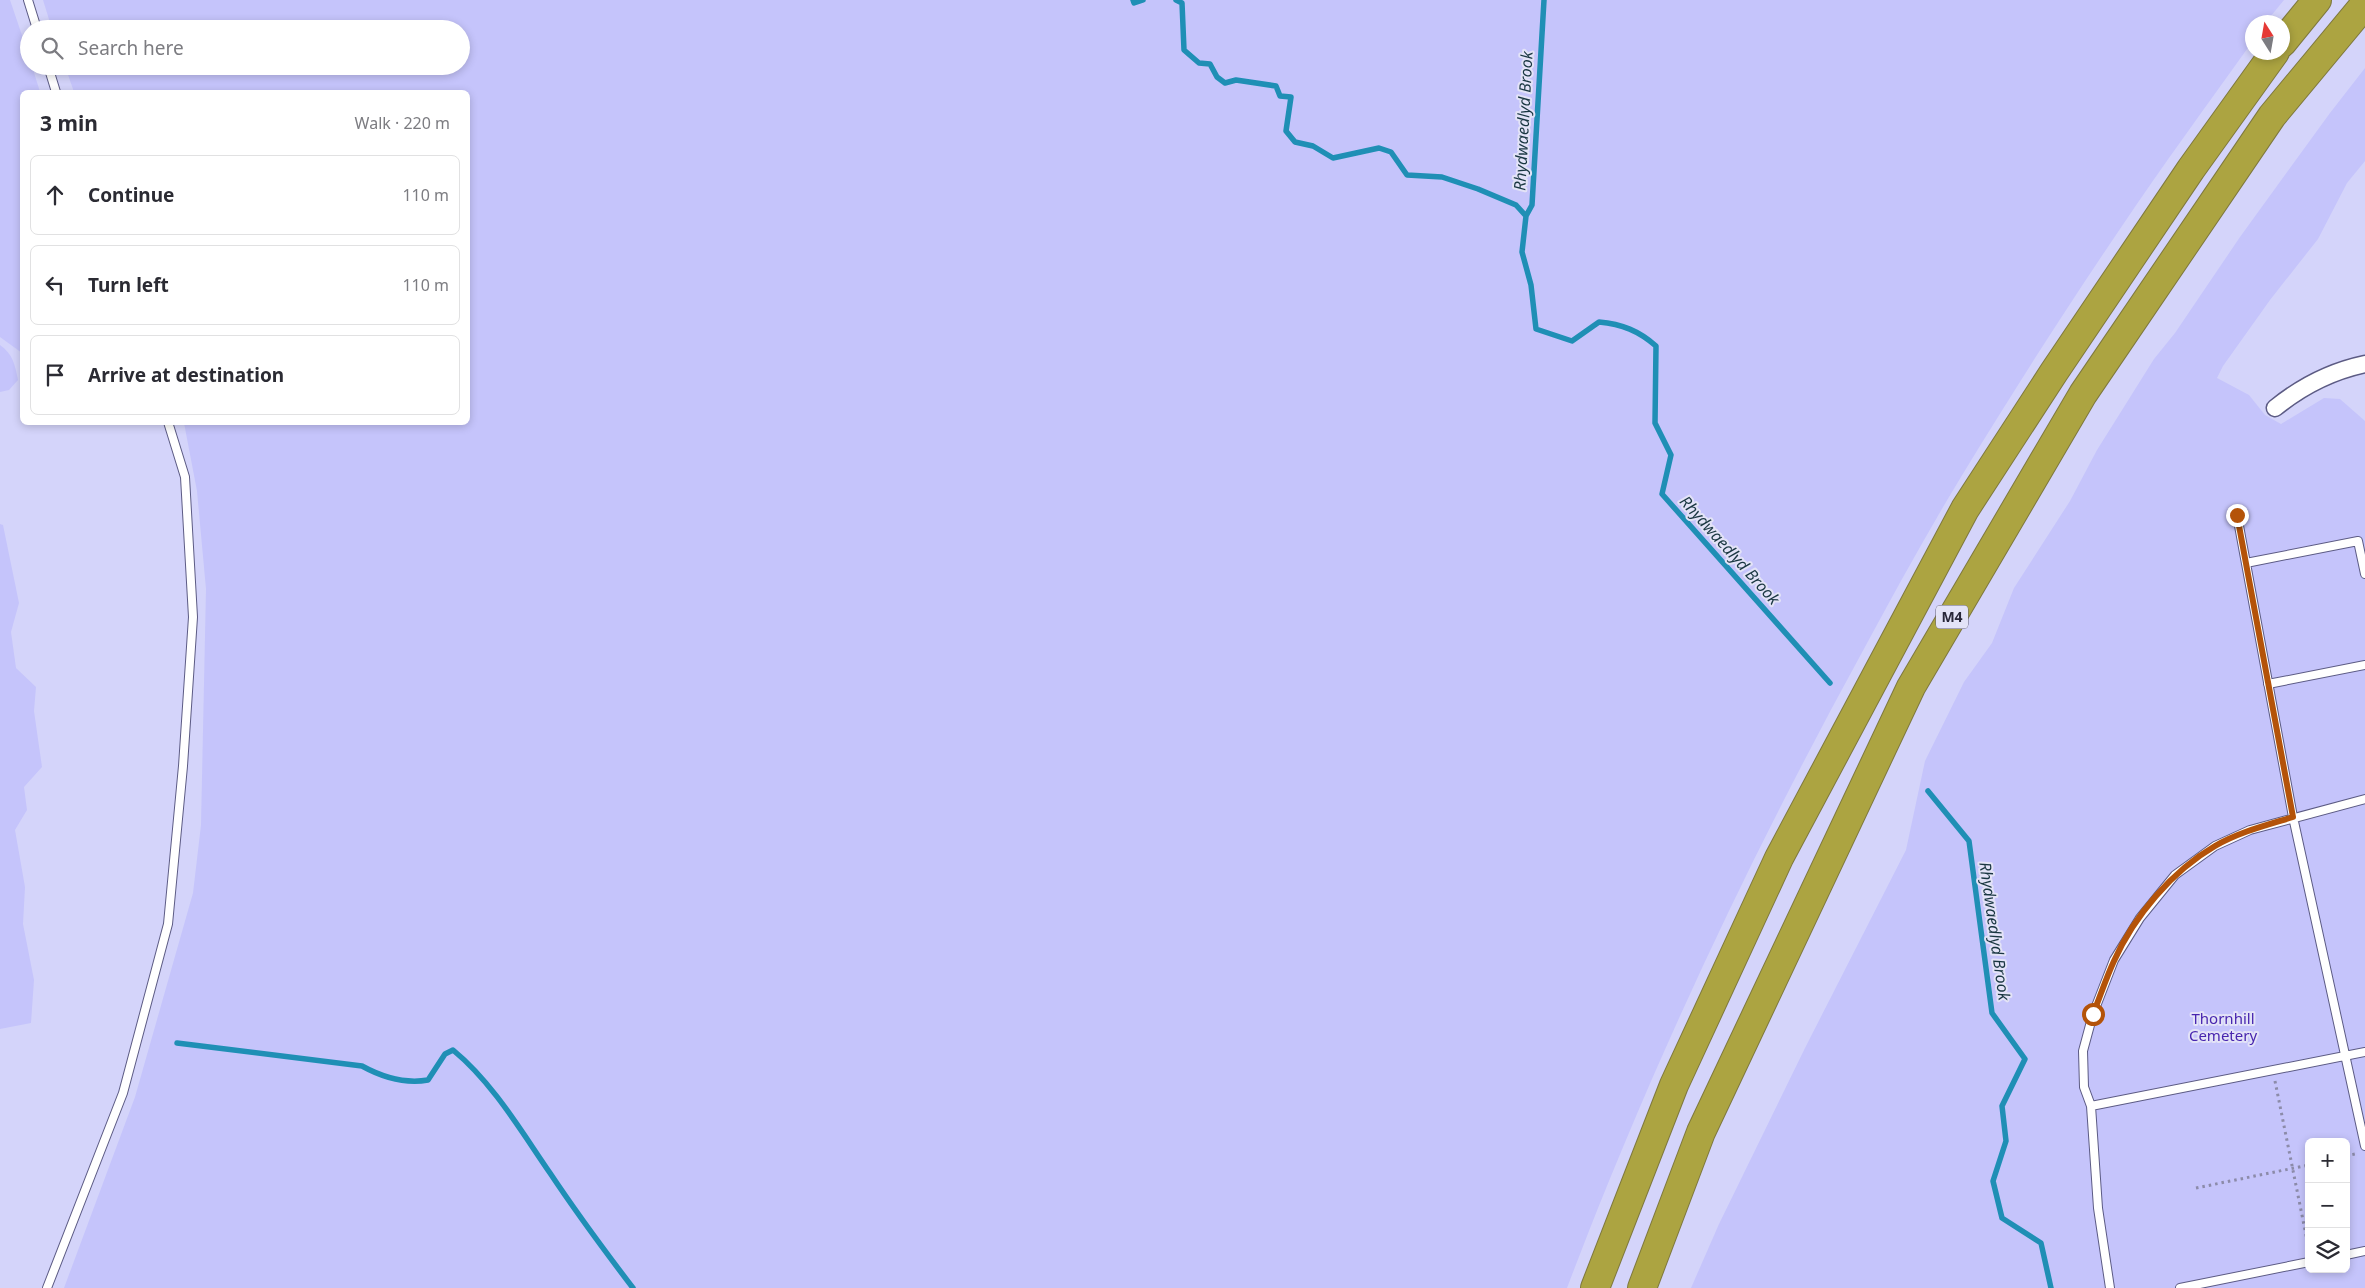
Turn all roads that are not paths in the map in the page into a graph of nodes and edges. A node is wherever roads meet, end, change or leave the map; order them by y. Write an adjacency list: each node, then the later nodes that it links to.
1 (28, 0): 4 (lane)
2 (2317, 0): 5 (highway)
3 (2365, 4): 29 (highway, M4)
4 (34, 20)
5 (2290, 33)
6 (2269, 60): 28 (highway, M4)
7 (51, 75): 8 (lane)
8 (55, 90)
9 (2365, 364): 10 (street)
10 (2275, 408)
11 (169, 425): 27 (lane)
12 (2237, 515): 13 (lane)
13 (2246, 563): 14 (lane); 16 (lane)
14 (2365, 574)
15 (2365, 665): 16 (lane)
16 (2268, 684): 18 (lane)
17 (2365, 799): 18 (lane)
18 (2293, 817): 20 (lane); 21 (lane)
19 (2365, 1052): 20 (lane)
20 (2346, 1056): 21 (lane); 22 (lane)
21 (2091, 1106): 30 (lane)
22 (2365, 1146)
23 (2365, 1251): 24 (lane)
24 (2350, 1254)
25 (2305, 1263): 26 (lane)
26 (2195, 1287): 31 (lane)
27 (47, 1288)
28 (1595, 1288)
29 (1642, 1288)
30 (2110, 1288)
31 (2180, 1288)

